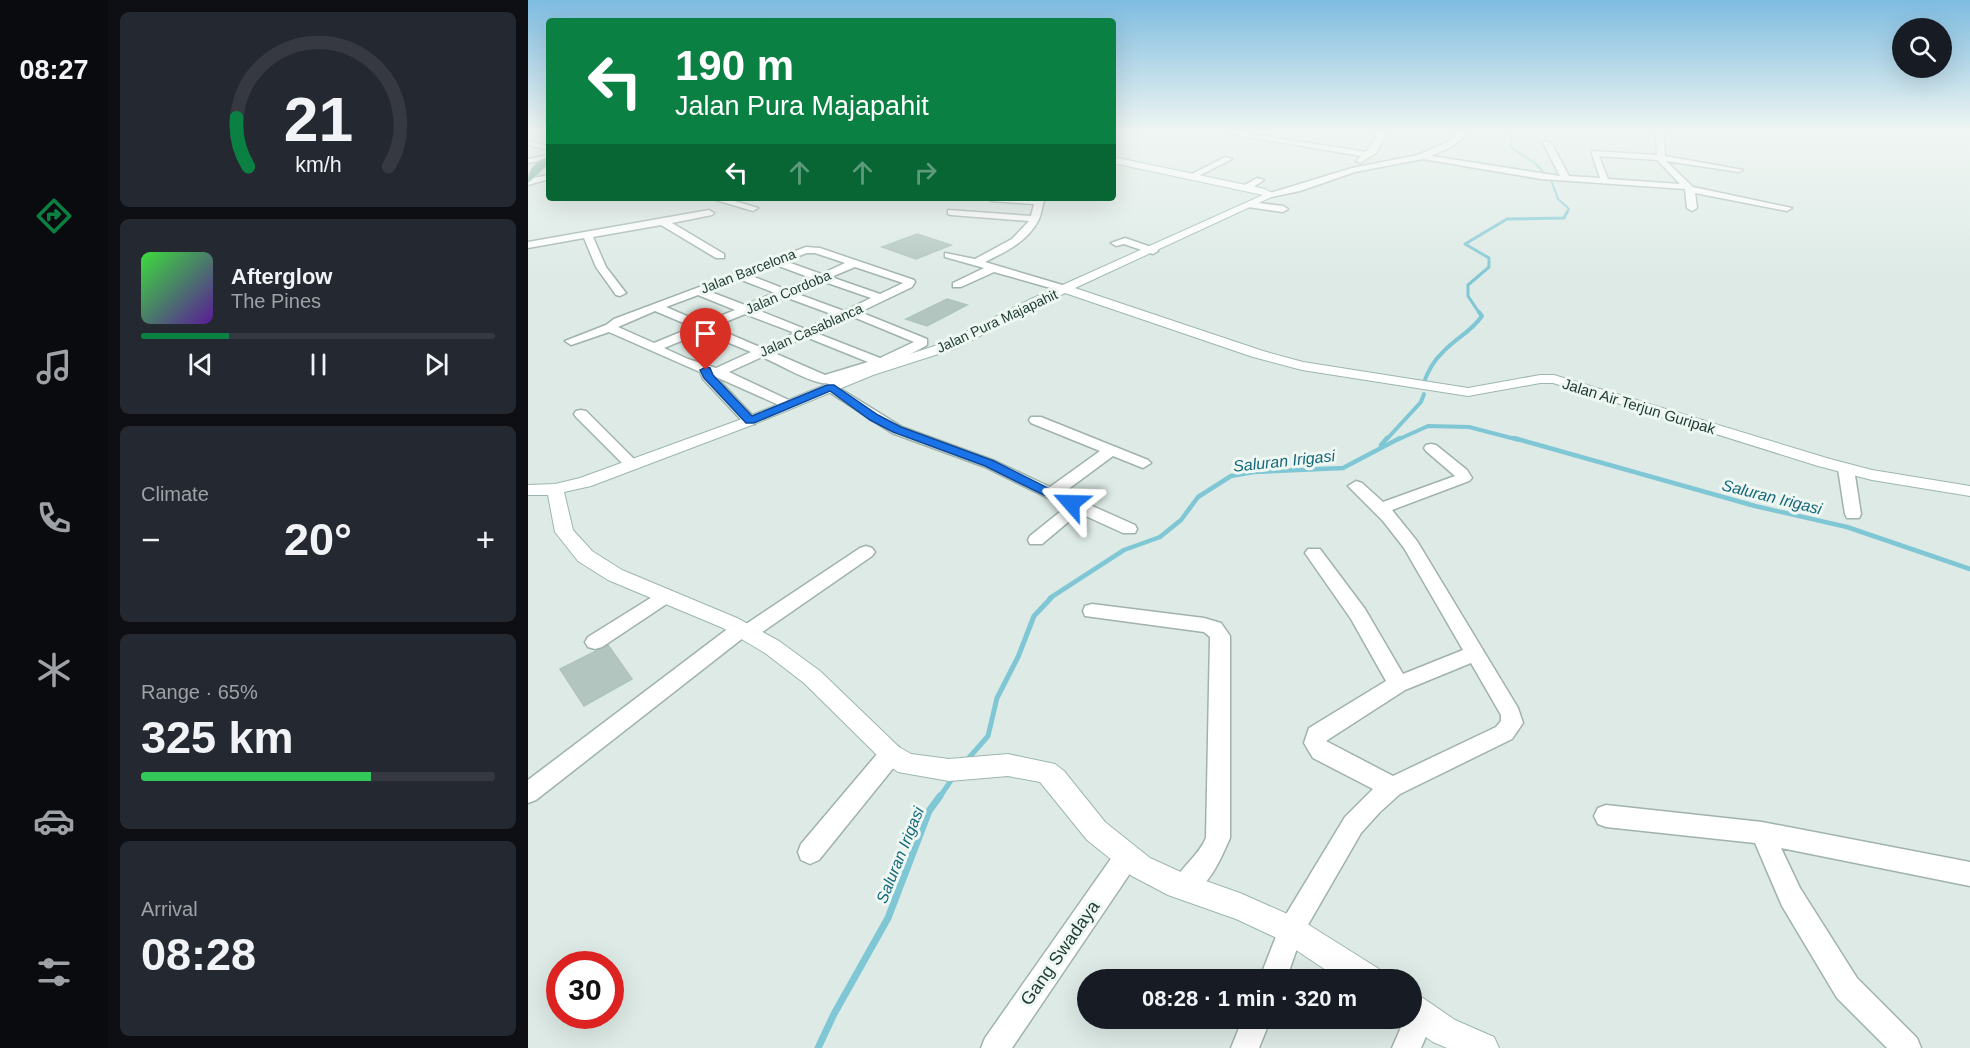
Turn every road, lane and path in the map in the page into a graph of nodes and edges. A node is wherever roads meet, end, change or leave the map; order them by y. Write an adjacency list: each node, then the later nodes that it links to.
1 (1219, 182): 7 (street)
2 (1257, 182): 7 (street)
3 (1316, 182): 9 (street)
4 (1617, 182): 6 (street)
5 (1682, 182): 8 (street)
6 (1632, 183): 8 (street)
7 (1246, 188): 9 (street)
8 (1689, 188): 14 (street); 15 (street)
9 (1271, 194): 12 (street, Jalan Pura Majapahit)
10 (725, 201): 13 (street)
11 (1039, 201): 19 (street)
12 (1251, 205): 16 (street); 24 (street, Jalan Pura Majapahit)
13 (753, 208)
14 (1692, 208)
15 (1787, 208)
16 (1283, 209)
17 (951, 212): 19 (street)
18 (710, 213): 20 (street)
19 (1035, 219): 29 (street)
20 (663, 222): 21 (street); 26 (street)
21 (588, 236): 23 (street); 36 (street)
22 (1116, 243): 24 (street)
23 (528, 245)
24 (1153, 250): 34 (street, Jalan Pura Majapahit)
25 (949, 255): 29 (street)
26 (720, 256)
27 (774, 261): 28 (street, Jalan Barcelona); 31 (street, Jalan Barcelona); 32 (street)
28 (855, 263): 32 (street, Jalan Cordoba); 38 (street, Jalan Casablanca)
29 (974, 264): 30 (street)
30 (991, 268): 33 (street); 34 (street)
31 (738, 275): 35 (street, Jalan Barcelona); 37 (street)
32 (821, 278): 37 (street, Jalan Cordoba); 38 (street)
33 (957, 285)
34 (1065, 289): 50 (street, Jalan Pura Majapahit); 59 (street, Jalan Air Terjun Guripak)
35 (698, 291): 39 (street, Jalan Barcelona); 40 (street)
36 (620, 292)
37 (788, 294): 40 (street, Jalan Cordoba); 41 (street)
38 (881, 298): 41 (street, Jalan Casablanca)
39 (656, 307): 42 (street, Jalan Barcelona); 43 (street)
40 (744, 310): 43 (street, Jalan Cordoba); 44 (street)
41 (847, 313): 44 (street, Jalan Casablanca); 48 (street)
42 (613, 325): 45 (street, Jalan Barcelona); 46 (street)
43 (709, 329): 46 (street, Jalan Cordoba); 47 (street)
44 (803, 333): 47 (street, Jalan Casablanca); 48 (street)
45 (571, 341)
46 (654, 348): 49 (street)
47 (764, 353): 48 (street); 49 (street, Jalan Casablanca)
48 (878, 361)
49 (711, 373): 51 (street); 53 (street)
50 (831, 387): 51 (street, Jalan Pura Majapahit); 64 (street)
51 (782, 403): 53 (street)
52 (581, 414): 58 (street)
53 (746, 417): 58 (street)
54 (1036, 420): 56 (street)
55 (1431, 448): 66 (street)
56 (1111, 450): 57 (street); 64 (street)
57 (1143, 463)
58 (632, 465): 61 (street)
59 (1846, 469): 63 (street, Jalan Air Terjun Guripak); 67 (street)
60 (1356, 486): 66 (street)
61 (555, 489): 62 (street); 72 (street)
62 (528, 490)
63 (1970, 491)
64 (1051, 494): 65 (street)
65 (1077, 506): 68 (street); 69 (street)
66 (1380, 508): 76 (street)
67 (1853, 514)
68 (1129, 529)
69 (1036, 540)
70 (866, 552): 74 (street)
71 (1314, 553): 77 (street)
72 (664, 596): 74 (street); 75 (street)
73 (1092, 610): 86 (street)
74 (744, 630): 78 (street); 80 (street)
75 (595, 642)
76 (1474, 654): 77 (street); 79 (street)
77 (1398, 684): 79 (street)
78 (891, 754): 83 (street); 84 (street)
79 (1392, 787): 87 (street)
80 (528, 793)
81 (1606, 816): 82 (street)
82 (1762, 833): 85 (street); 97 (street)
83 (810, 852)
84 (1126, 858): 86 (street); 93 (street, Gang Swadaya)
85 (1970, 873)
86 (1184, 887): 87 (street)
87 (1291, 930): 88 (street); 89 (street)
88 (1276, 969)
89 (1351, 969)
90 (1422, 1016): 96 (street)
91 (1253, 1029): 94 (street)
92 (1411, 1029): 95 (street)
93 (995, 1048)
94 (1245, 1048)
95 (1406, 1048)
96 (1483, 1048)
97 (1906, 1048)

